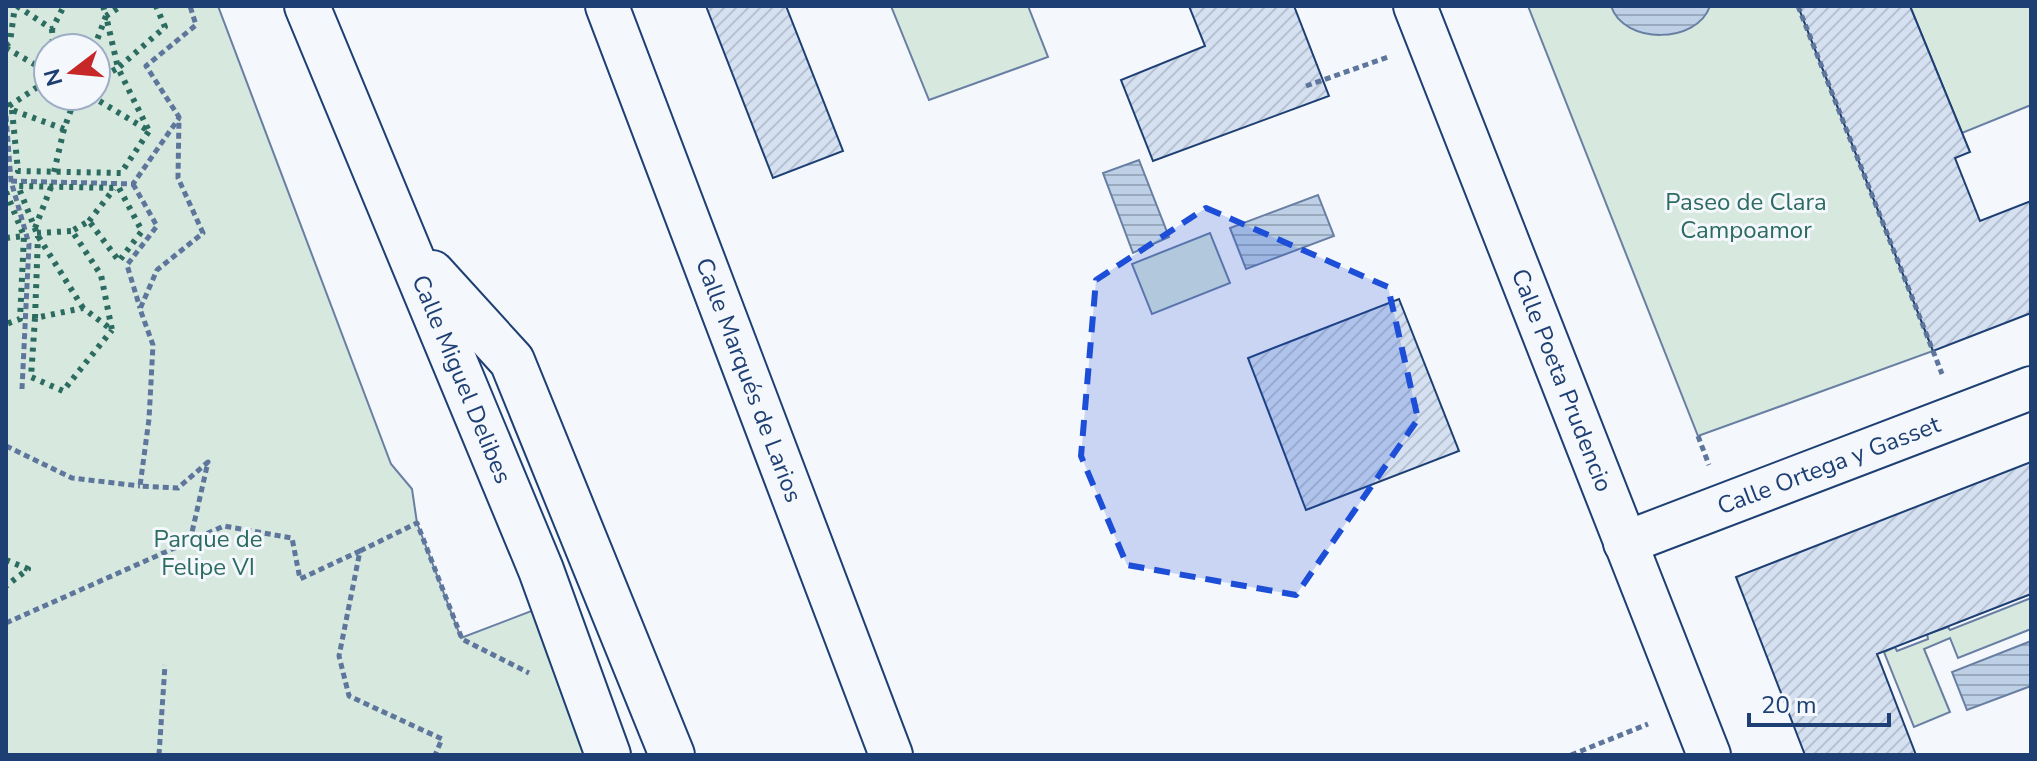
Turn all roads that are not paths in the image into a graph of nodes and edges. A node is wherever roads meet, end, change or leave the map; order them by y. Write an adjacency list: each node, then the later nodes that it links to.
1 (307, 6): 4 (main road, Calle Miguel Delibes)
2 (607, 6): 9 (street, Calle Marqués de Larios)
3 (1422, 24): 6 (street, Calle Poeta Prudencio)
4 (412, 250): 7 (main road, Calle Miguel Delibes); 8 (main road)
5 (2031, 388): 6 (street, Calle Ortega y Gasset)
6 (1625, 543): 10 (street, Calle Poeta Prudencio)
7 (608, 755)
8 (672, 755)
9 (891, 755)
10 (1709, 755)

